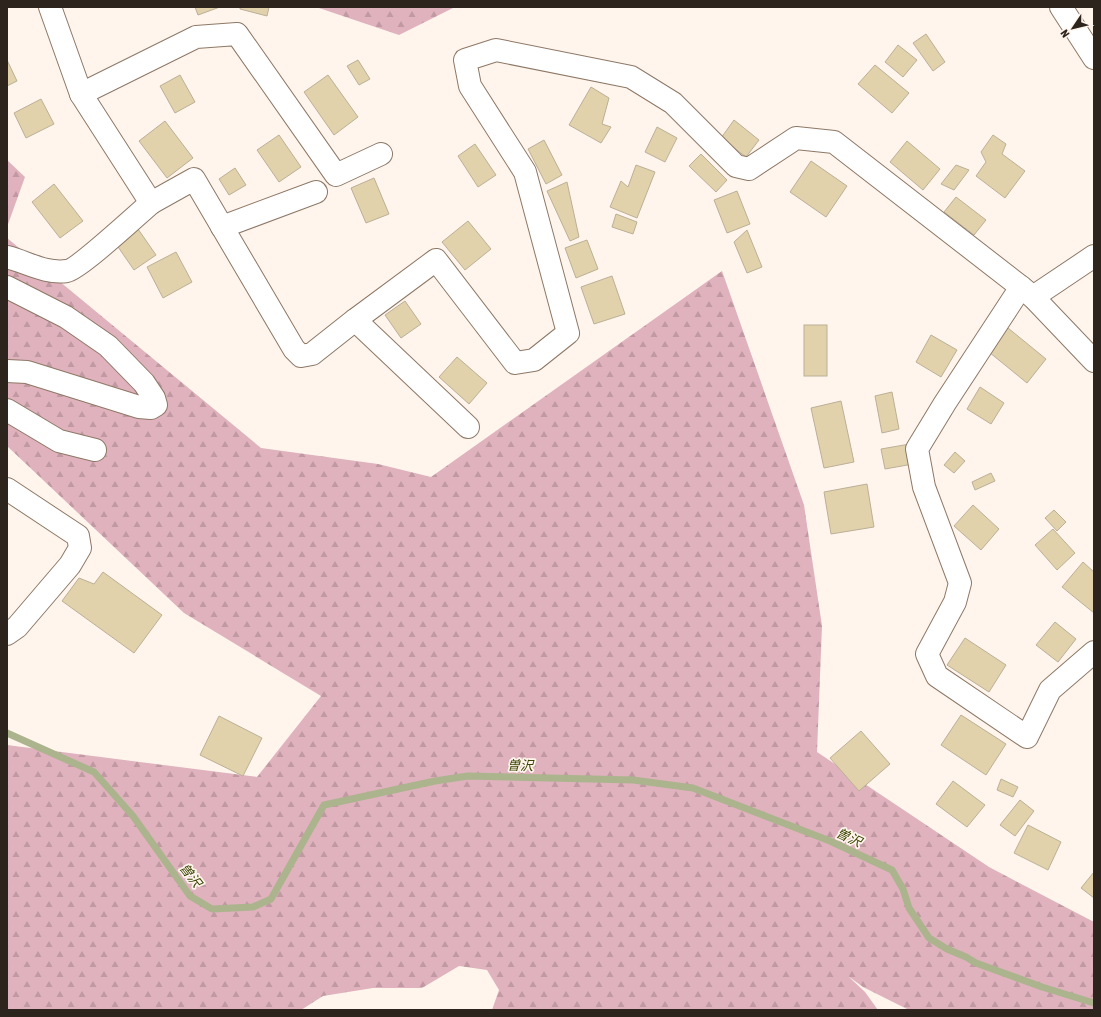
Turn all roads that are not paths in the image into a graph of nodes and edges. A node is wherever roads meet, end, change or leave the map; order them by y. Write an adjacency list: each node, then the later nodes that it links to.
1 (50, 7): 4 (street)
2 (1061, 7): 3 (street)
3 (1094, 58)
4 (81, 94): 5 (street); 7 (street)
5 (381, 154)
6 (316, 192): 8 (street)
7 (151, 203): 8 (street); 10 (street)
8 (222, 227): 13 (street)
9 (1094, 256): 12 (street)
10 (7, 257)
11 (7, 287): 15 (street)
12 (1027, 292): 13 (street); 14 (street); 21 (street)
13 (354, 320): 17 (street)
14 (1094, 361)
15 (7, 371)
16 (7, 410): 18 (street)
17 (468, 427)
18 (95, 450)
19 (7, 489): 20 (street)
20 (7, 634)
21 (1094, 652)

